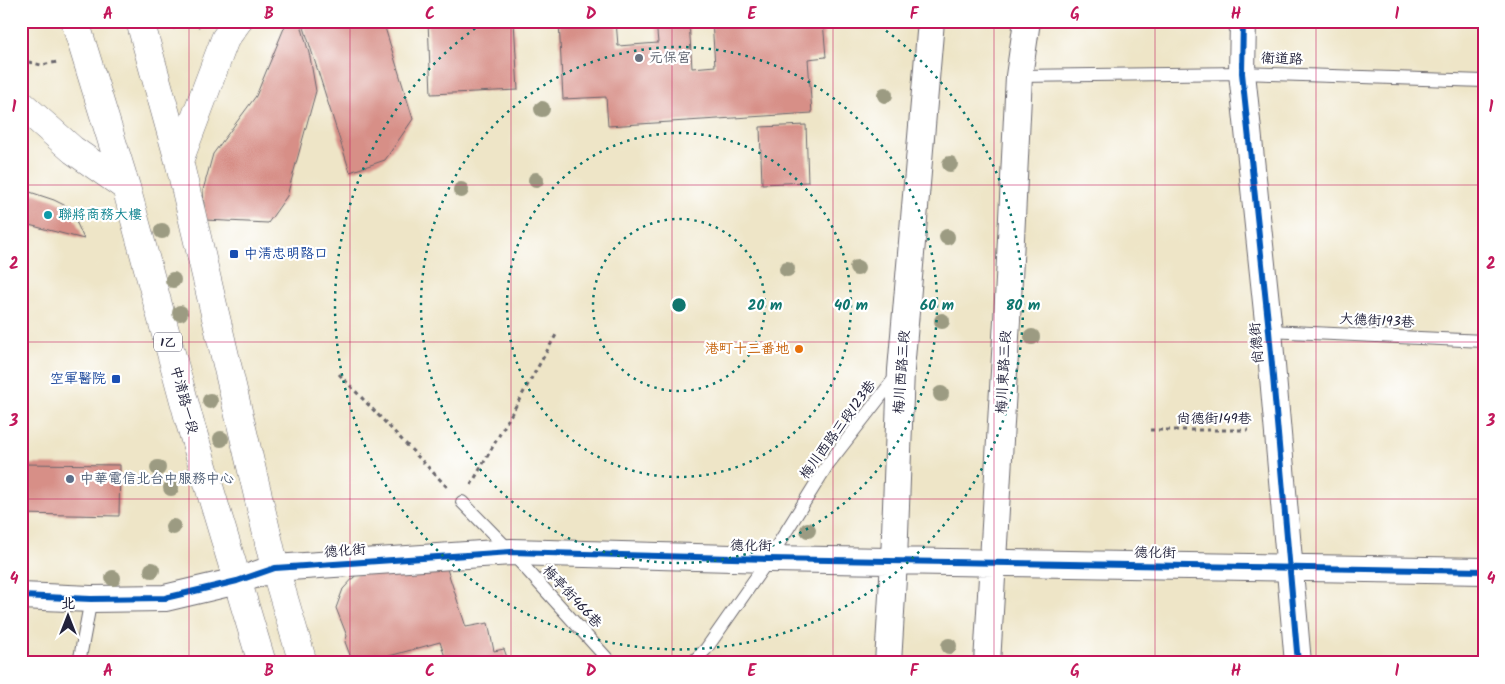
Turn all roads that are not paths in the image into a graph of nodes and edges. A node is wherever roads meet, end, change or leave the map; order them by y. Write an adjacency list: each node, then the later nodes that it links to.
1 (76, 21): 12 (main road, 中清路一段 / 1乙)
2 (140, 21): 11 (main road)
3 (238, 21): 11 (main road)
4 (931, 21): 15 (street, 梅川西路三段)
5 (1027, 21): 8 (street, 梅川東路三段)
6 (1243, 21): 7 (street, 尚德街)
7 (1242, 73): 8 (lane, 衛道路); 9 (lane, 衛道路); 13 (street, 尚德街)
8 (1019, 76): 20 (street, 梅川東路三段)
9 (1484, 81)
10 (21, 104): 12 (main road)
11 (178, 161): 21 (main road)
12 (126, 187): 24 (main road, 中清路一段 / 1乙)
13 (1269, 331): 14 (lane, 大德街193巷); 22 (street, 尚德街)
14 (1484, 341)
15 (901, 370): 18 (lane, 梅川西路三段123巷); 19 (street, 梅川西路三段)
16 (462, 502): 17 (lane, 梅亭街466巷)
17 (510, 552): 18 (street, 德化街); 21 (street, 德化街); 30 (lane, 梅亭街466巷)
18 (770, 560): 19 (street, 德化街); 31 (lane, 梅川西路三段123巷)
19 (894, 561): 20 (street, 德化街); 32 (street, 梅川西路三段)
20 (994, 563): 22 (street, 德化街); 33 (street, 梅川東路三段)
21 (275, 568): 24 (street, 德化街); 29 (main road)
22 (1290, 568): 23 (street, 德化街); 34 (street, 尚德街)
23 (1484, 571)
24 (237, 581): 26 (street, 德化街); 28 (main road, 中清路一段 / 1乙)
25 (21, 596): 26 (street, 德化街)
26 (91, 598): 27 (lane)
27 (79, 663)
28 (262, 663)
29 (303, 663)
30 (611, 663)
31 (692, 663)
32 (888, 663)
33 (987, 663)
34 (1298, 663)

